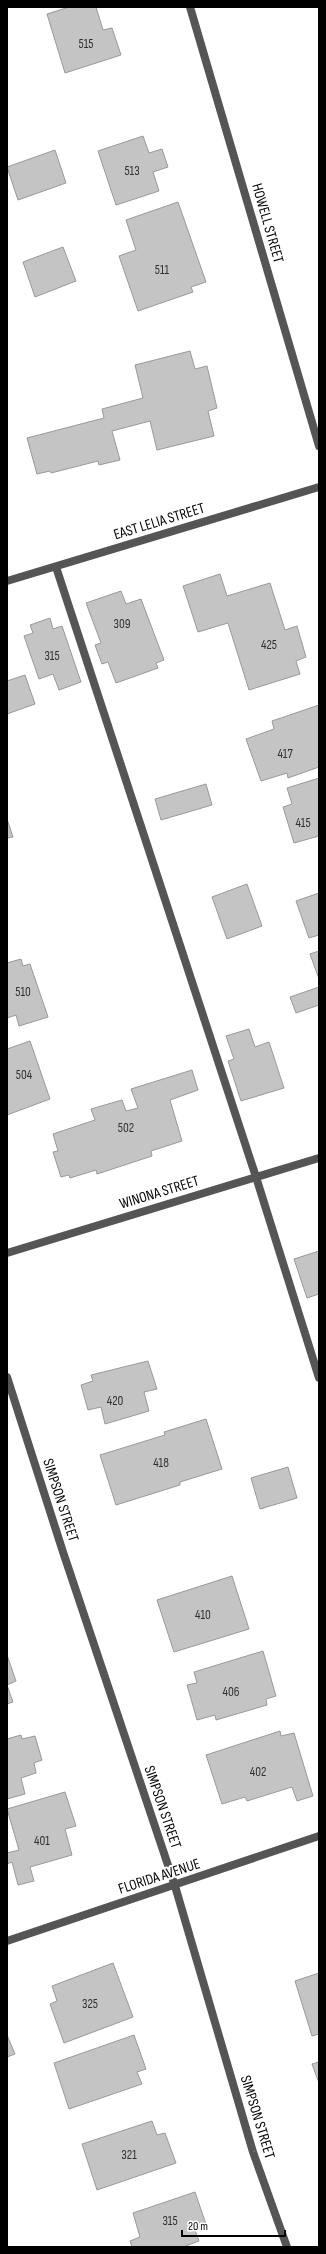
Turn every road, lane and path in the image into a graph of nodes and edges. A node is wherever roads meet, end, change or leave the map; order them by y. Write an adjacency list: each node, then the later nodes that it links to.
1 (190, 7): 2 (street, HOWELL STREET)
2 (319, 446)
3 (319, 487): 4 (street, EAST LELIA STREET)
4 (56, 567): 5 (street, EAST LELIA STREET); 7 (street)
5 (7, 582)
6 (319, 1158): 7 (street, WINONA STREET)
7 (256, 1177): 8 (street, WINONA STREET); 10 (street)
8 (7, 1253)
9 (7, 1377): 12 (street, SIMPSON STREET)
10 (319, 1378)
11 (319, 1836): 12 (street, FLORIDA AVENUE)
12 (175, 1886): 13 (street, FLORIDA AVENUE); 14 (street, SIMPSON STREET)
13 (7, 1941)
14 (287, 2247)

